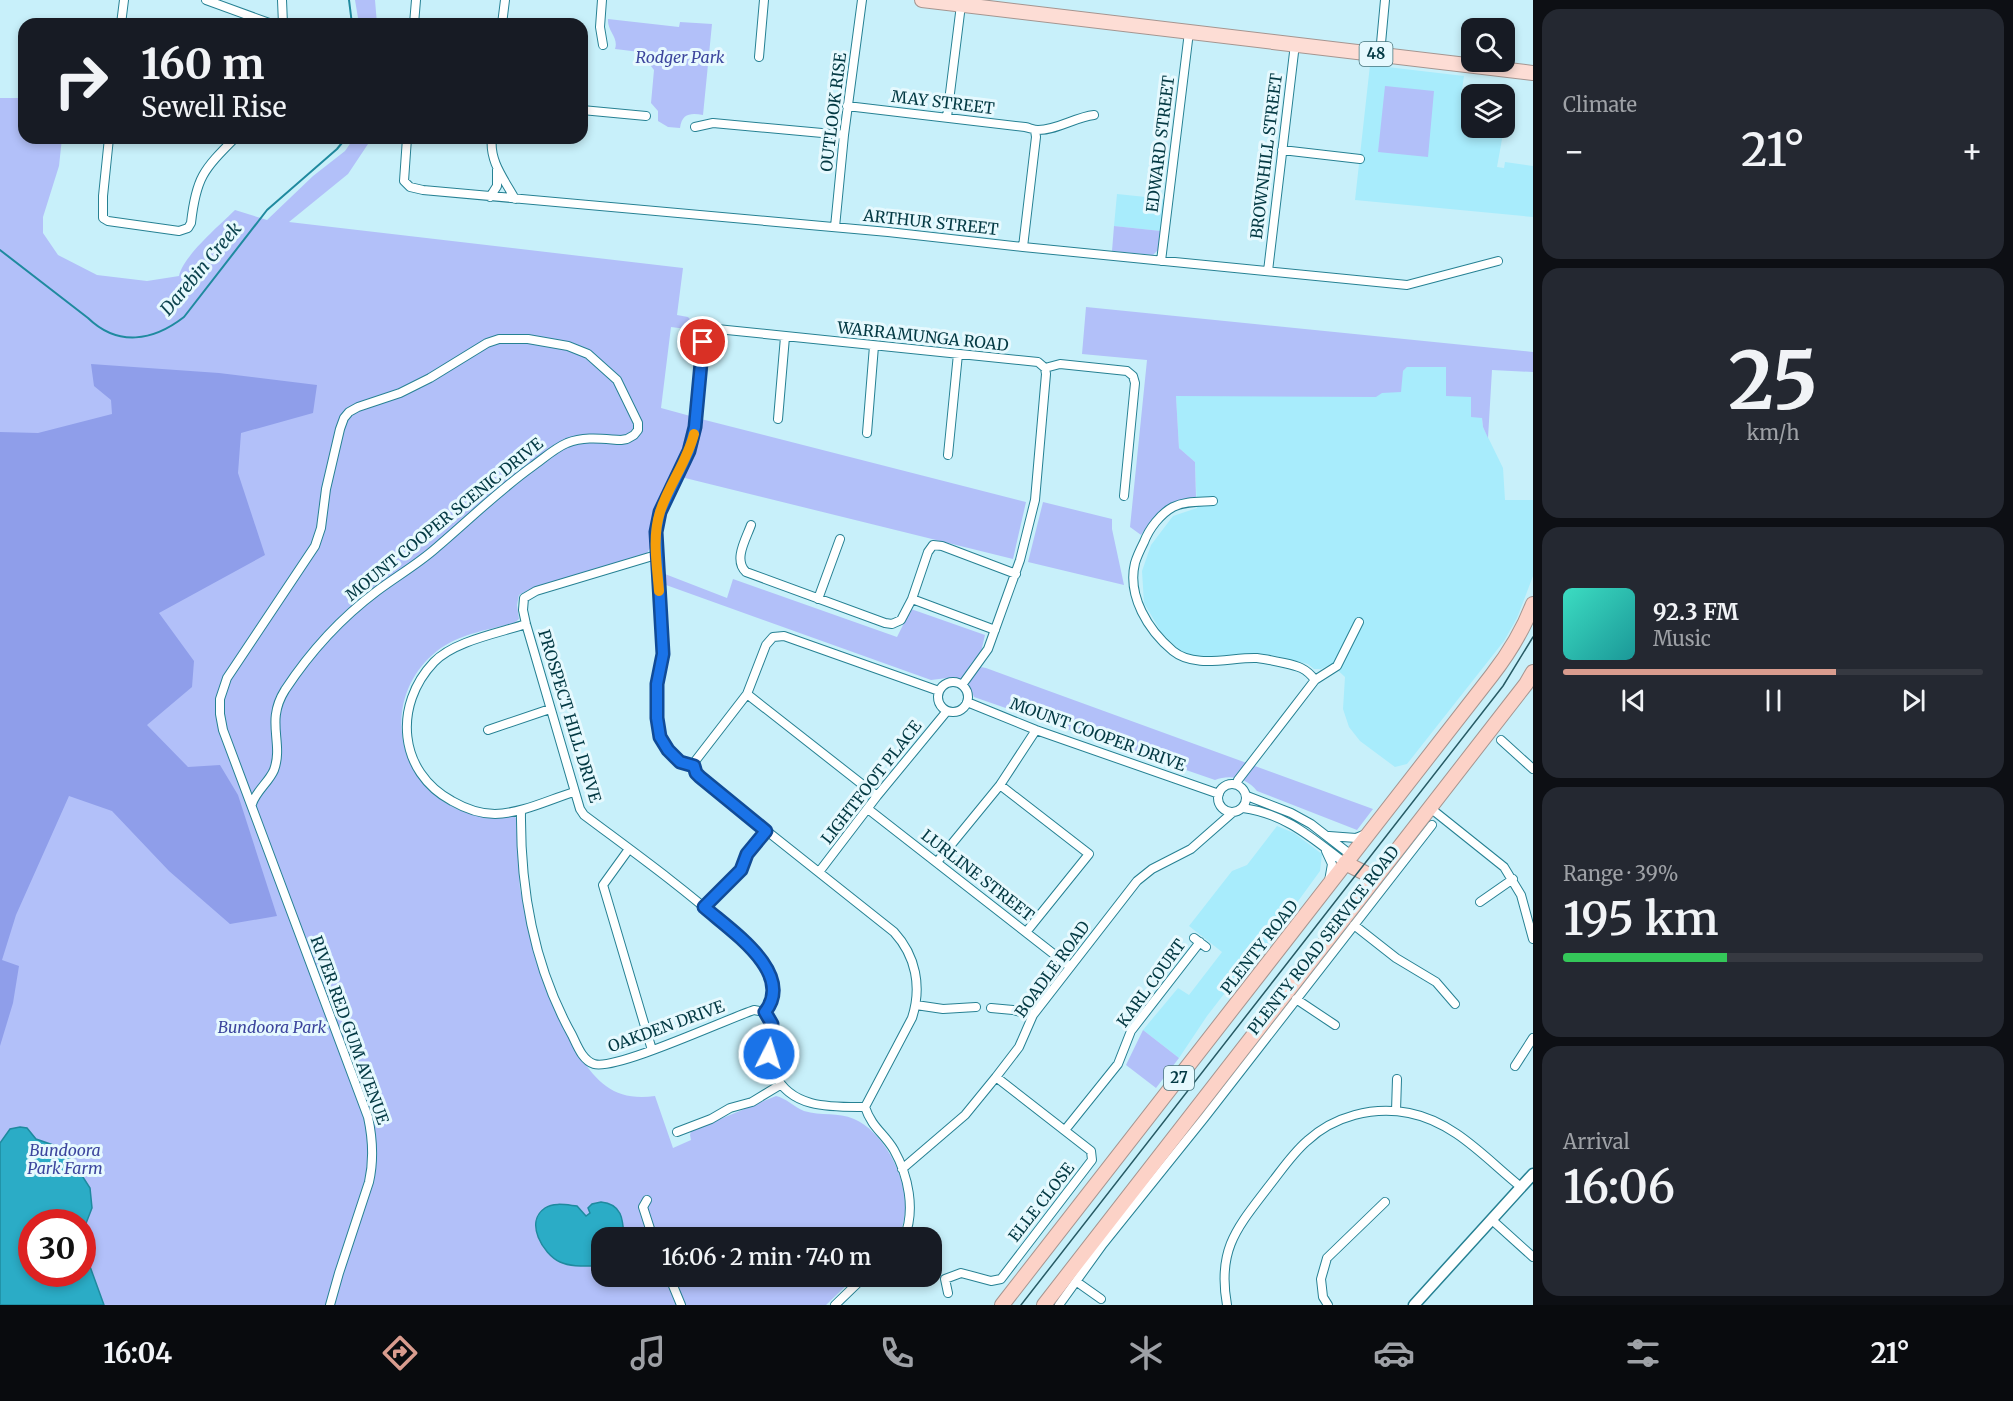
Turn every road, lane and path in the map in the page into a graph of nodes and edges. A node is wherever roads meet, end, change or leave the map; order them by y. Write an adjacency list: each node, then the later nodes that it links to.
1 (124, 0): 12 (street)
2 (206, 0): 13 (street)
3 (282, 0): 14 (street)
4 (416, 0): 15 (street)
5 (505, 0): 16 (street)
6 (602, 0): 19 (street)
7 (764, 0): 21 (street)
8 (862, 0): 23 (street, OUTLOOK RISE)
9 (922, 0): 11 (main road, 48)
10 (1385, 0): 20 (street)
11 (961, 4): 17 (main road, 48); 27 (street)
12 (122, 18)
13 (256, 18)
14 (283, 18)
15 (414, 18)
16 (503, 18)
17 (1188, 32): 18 (main road, 48); 42 (street, EDWARD STREET)
18 (1295, 44): 20 (main road, 48); 35 (street, BROWNHILL STREET)
19 (603, 45)
20 (1380, 54): 22 (main road, 48)
21 (759, 57)
22 (1533, 73)
23 (848, 106): 27 (street, MAY STREET); 30 (street, OUTLOOK RISE)
24 (588, 111): 25 (street)
25 (645, 116)
26 (1094, 116): 29 (street)
27 (947, 117): 29 (street, MAY STREET)
28 (695, 127): 30 (street)
29 (1035, 130): 41 (street)
30 (844, 135): 40 (street, OUTLOOK RISE)
31 (108, 144): 32 (street)
32 (229, 144)
33 (407, 144): 38 (street, ARTHUR STREET)
34 (492, 144): 37 (street)
35 (1282, 150): 36 (street); 44 (street, BROWNHILL STREET)
36 (1360, 159)
37 (496, 166): 38 (street); 39 (street)
38 (490, 196): 39 (street, ARTHUR STREET)
39 (515, 199): 40 (street, ARTHUR STREET)
40 (835, 227): 41 (street, ARTHUR STREET)
41 (1023, 247): 42 (street, ARTHUR STREET)
42 (1161, 261): 44 (street, ARTHUR STREET)
43 (1498, 261): 44 (street, ARTHUR STREET)
44 (1268, 271)
45 (785, 337): 46 (street, WARRAMUNGA ROAD); 49 (street); 56 (street, WARRAMUNGA ROAD)
46 (874, 346): 47 (street, WARRAMUNGA ROAD); 50 (street)
47 (958, 354): 48 (street, WARRAMUNGA ROAD); 51 (street)
48 (1045, 368): 52 (street, WARRAMUNGA ROAD); 57 (street)
49 (778, 419)
50 (867, 433)
51 (948, 455)
52 (1124, 496)
53 (1213, 501): 65 (street)
54 (752, 525): 58 (street)
55 (840, 539): 58 (street)
56 (656, 555): 62 (street, PROSPECT HILL DRIVE); 75 (street)
57 (1016, 574): 59 (street); 63 (street)
58 (818, 599): 59 (street)
59 (912, 599): 63 (street)
60 (1533, 604): 94 (highway, PLENTY ROAD / 27)
61 (1359, 622): 65 (street)
62 (526, 624): 70 (street, PROSPECT HILL DRIVE); 88 (street)
63 (995, 630): 66 (street)
64 (1533, 672): 85 (highway, 27)
65 (1315, 680): 77 (street)
66 (962, 685): 67 (street); 69 (street)
67 (939, 691): 68 (street); 71 (street)
68 (747, 694): 75 (street); 81 (street)
69 (968, 702): 71 (street); 73 (street, MOUNT COOPER DRIVE)
70 (550, 709): 72 (street); 79 (street, PROSPECT HILL DRIVE)
71 (947, 711): 81 (street, LIGHTFOOT PLACE)
72 (488, 730)
73 (1036, 730): 78 (street); 80 (street, MOUNT COOPER DRIVE)
74 (1500, 740): 76 (street)
75 (694, 766): 93 (street)
76 (1533, 769)
77 (1237, 784): 80 (street); 82 (street)
78 (1000, 785): 100 (street); 109 (street)
79 (574, 792): 88 (street); 98 (street, PROSPECT HILL DRIVE)
80 (1219, 794): 84 (street)
81 (877, 796): 87 (street, LIGHTFOOT PLACE)
82 (1247, 796): 86 (street); 95 (street)
83 (252, 804): 83 (street, MOUNT COOPER SCENIC DRIVE); 147 (street, RIVER RED GUM AVENUE)
84 (1221, 807): 89 (street); 92 (street)
85 (1429, 807): 91 (highway, 27); 103 (street)
86 (1243, 808): 89 (street); 97 (street)
87 (868, 809): 100 (street, LURLINE STREET); 101 (street, LIGHTFOOT PLACE)
88 (521, 810): 122 (street, OAKDEN DRIVE)
89 (1232, 813): 92 (street, BOADLE ROAD)
90 (1432, 825): 96 (street, PLENTY ROAD SERVICE ROAD)
91 (1414, 826): 96 (street, PLENTY ROAD SERVICE ROAD); 102 (highway, 27)
92 (1215, 827): 112 (street, BOADLE ROAD)
93 (766, 831): 101 (street); 106 (street)
94 (1368, 834): 95 (street); 99 (highway, PLENTY ROAD / 27)
95 (1325, 835): 99 (street)
96 (1418, 843): 108 (street, PLENTY ROAD SERVICE ROAD)
97 (1323, 845): 99 (street); 104 (street)
98 (628, 849): 106 (street, PROSPECT HILL DRIVE); 122 (street)
99 (1348, 859): 102 (highway); 104 (highway, PLENTY ROAD / 27)
100 (937, 862): 109 (street, LURLINE STREET)
101 (819, 872): 115 (street)
102 (1375, 878): 123 (highway, 27)
103 (1513, 879): 105 (street); 107 (street)
104 (1326, 887): 150 (highway, PLENTY ROAD / 27)
105 (1480, 902)
106 (704, 907): 118 (street, PROSPECT HILL DRIVE)
107 (1529, 909): 110 (street)
108 (1354, 925): 113 (street, PLENTY ROAD SERVICE ROAD); 114 (street)
109 (1027, 931): 112 (street, LURLINE STREET)
110 (1533, 939)
111 (1200, 942): 130 (street, KARL COURT)
112 (1070, 966): 119 (street, BOADLE ROAD)
113 (1296, 999): 120 (street); 123 (street, PLENTY ROAD SERVICE ROAD)
114 (1455, 1004)
115 (916, 1005): 116 (street); 128 (street)
116 (976, 1008)
117 (992, 1008): 119 (street)
118 (765, 1012): 122 (street, OAKDEN DRIVE); 127 (street, PROSPECT HILL DRIVE)
119 (1033, 1015): 125 (street, BOADLE ROAD)
120 (1335, 1025)
121 (1533, 1038): 124 (street)
122 (652, 1050)
123 (1246, 1053): 141 (street, PLENTY ROAD SERVICE ROAD); 151 (highway, 27)
124 (1515, 1066)
125 (996, 1077): 130 (street, ELLE CLOSE); 132 (street, BOADLE ROAD)
126 (1397, 1079): 129 (street)
127 (780, 1085): 128 (street); 131 (street)
128 (865, 1107): 132 (street)
129 (1396, 1111): 134 (street); 146 (street)
130 (1065, 1130): 144 (street, ELLE CLOSE)
131 (677, 1132)
132 (902, 1169): 139 (street)
133 (1533, 1174): 134 (street)
134 (1521, 1187): 137 (street)
135 (647, 1200): 138 (street)
136 (1385, 1202): 154 (street)
137 (1492, 1220): 140 (street); 155 (street)
138 (650, 1227)
139 (907, 1227)
140 (1533, 1257)
141 (1077, 1282): 145 (street); 152 (street, PLENTY ROAD SERVICE ROAD)
142 (674, 1287): 148 (street)
143 (853, 1287): 149 (street)
144 (948, 1293)
145 (1101, 1299)
146 (1227, 1304): 153 (street)
147 (330, 1305)
148 (681, 1305)
149 (835, 1305)
150 (1002, 1305)
151 (1044, 1305)
152 (1059, 1305)
153 (1217, 1305)
154 (1328, 1305)
155 (1414, 1305)

